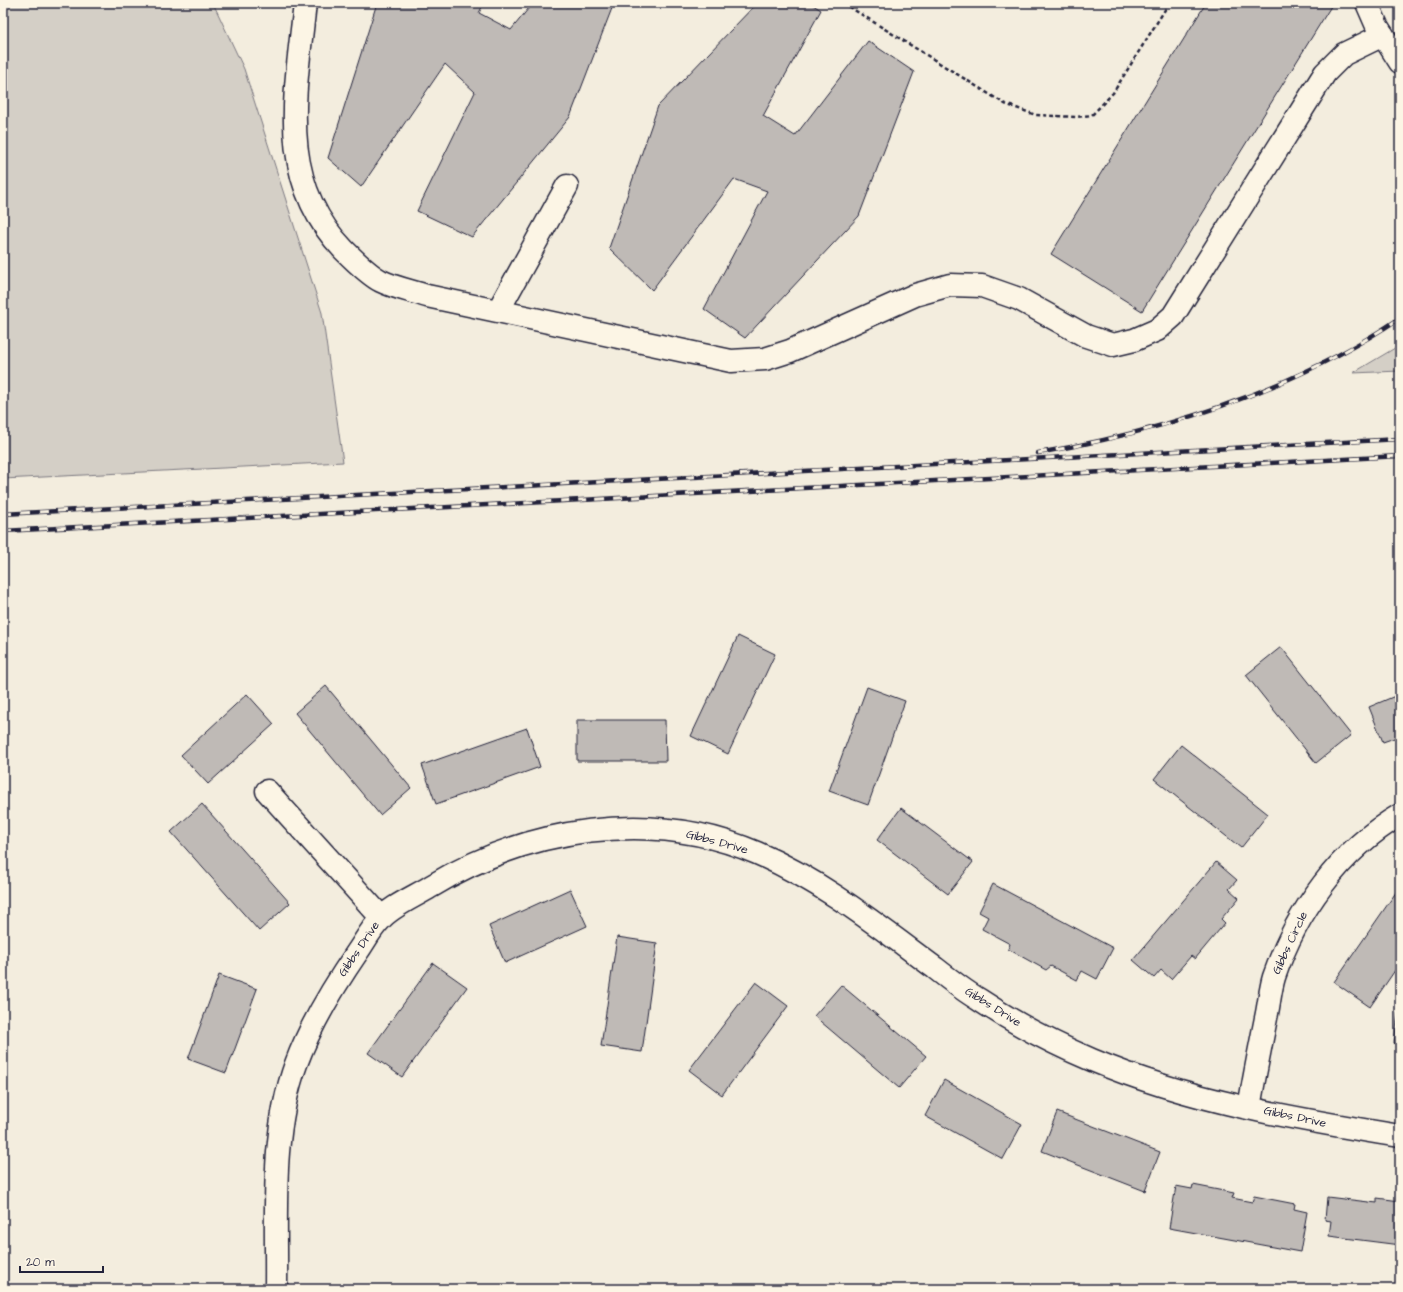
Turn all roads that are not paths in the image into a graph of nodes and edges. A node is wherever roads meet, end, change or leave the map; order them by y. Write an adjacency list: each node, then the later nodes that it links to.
1 (304, 3): 6 (street)
2 (1366, 3): 3 (street)
3 (1383, 35): 4 (street); 6 (street)
4 (1400, 62)
5 (567, 186): 6 (street)
6 (498, 311)
7 (267, 791): 9 (street)
8 (1400, 815): 10 (street, Gibbs Circle)
9 (382, 917): 10 (street, Gibbs Drive); 12 (street, Gibbs Drive)
10 (1249, 1108): 11 (street, Gibbs Drive)
11 (1400, 1136)
12 (276, 1289)

